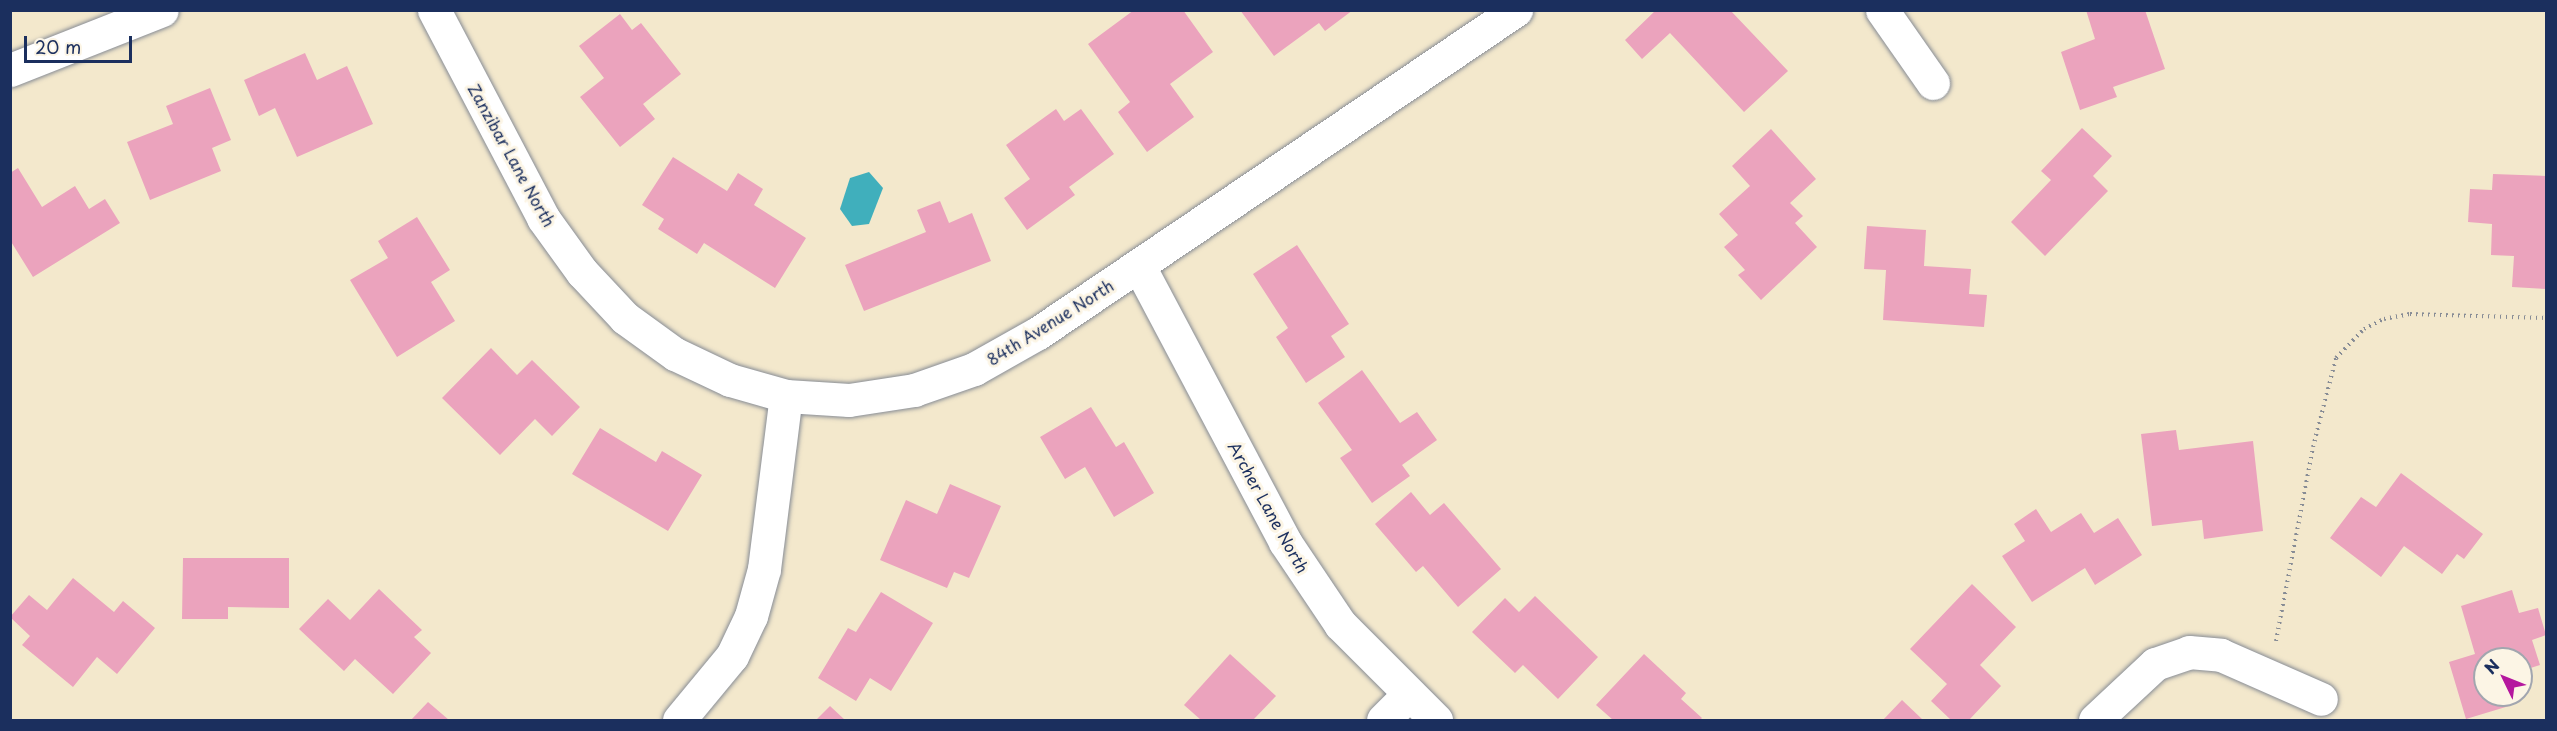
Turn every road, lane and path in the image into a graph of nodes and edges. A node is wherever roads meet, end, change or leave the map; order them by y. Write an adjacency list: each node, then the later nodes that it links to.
1 (162, 10): 5 (street)
2 (434, 10): 9 (street, Zanzibar Lane North)
3 (1516, 10): 7 (street, 84th Avenue North)
4 (1882, 10): 6 (street)
5 (10, 70)
6 (1933, 83)
7 (1139, 266): 9 (street, 84th Avenue North); 11 (street, Archer Lane North)
8 (2547, 318): 10 (path)
9 (786, 396): 13 (street)
10 (2268, 674): 12 (street); 16 (street)
11 (1408, 695): 14 (street); 15 (street, Archer Lane North)
12 (2321, 699)
13 (679, 720)
14 (1383, 720)
15 (1436, 720)
16 (2095, 720)

